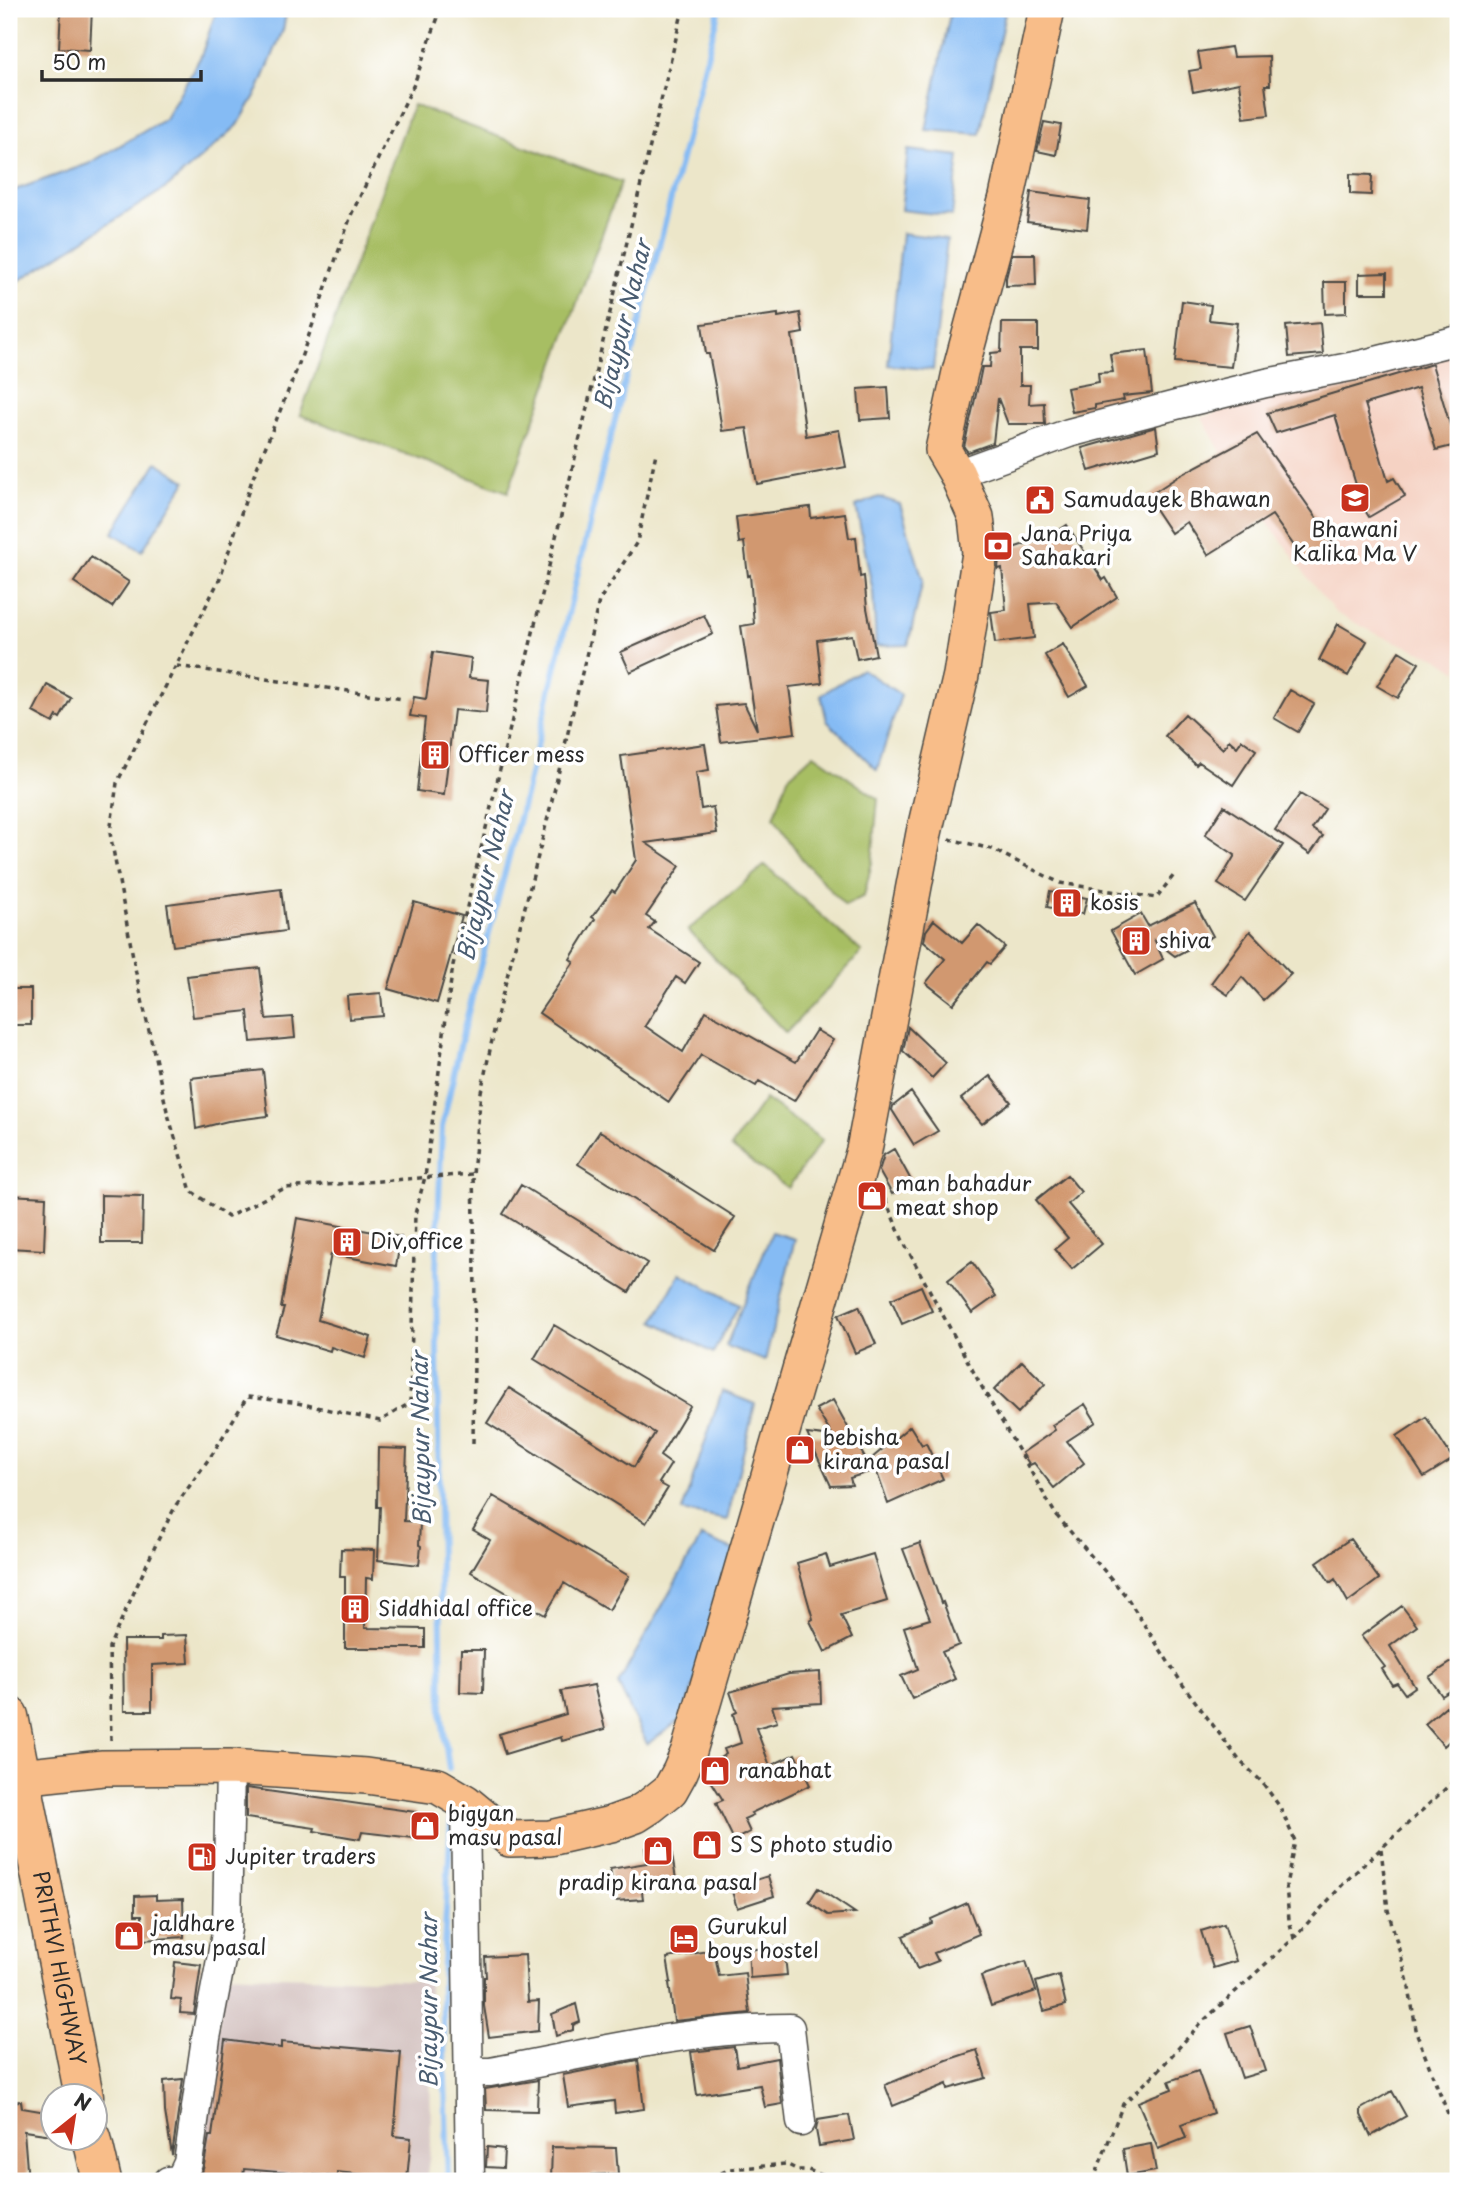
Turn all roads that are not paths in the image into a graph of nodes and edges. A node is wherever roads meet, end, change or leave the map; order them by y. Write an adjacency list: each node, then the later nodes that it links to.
1 (1047, 9): 3 (main road)
2 (1458, 340): 3 (street)
3 (957, 474): 7 (main road)
4 (9, 1716): 6 (highway, PRITHVI HIGHWAY)
5 (230, 1767): 6 (main road); 7 (main road); 13 (street)
6 (20, 1777): 9 (highway, PRITHVI HIGHWAY)
7 (465, 1802): 8 (street)
8 (469, 2072): 10 (street); 14 (street)
9 (80, 2082)
10 (801, 2122)
11 (95, 2152): 12 (highway)
12 (102, 2181)
13 (168, 2181)
14 (470, 2181)

